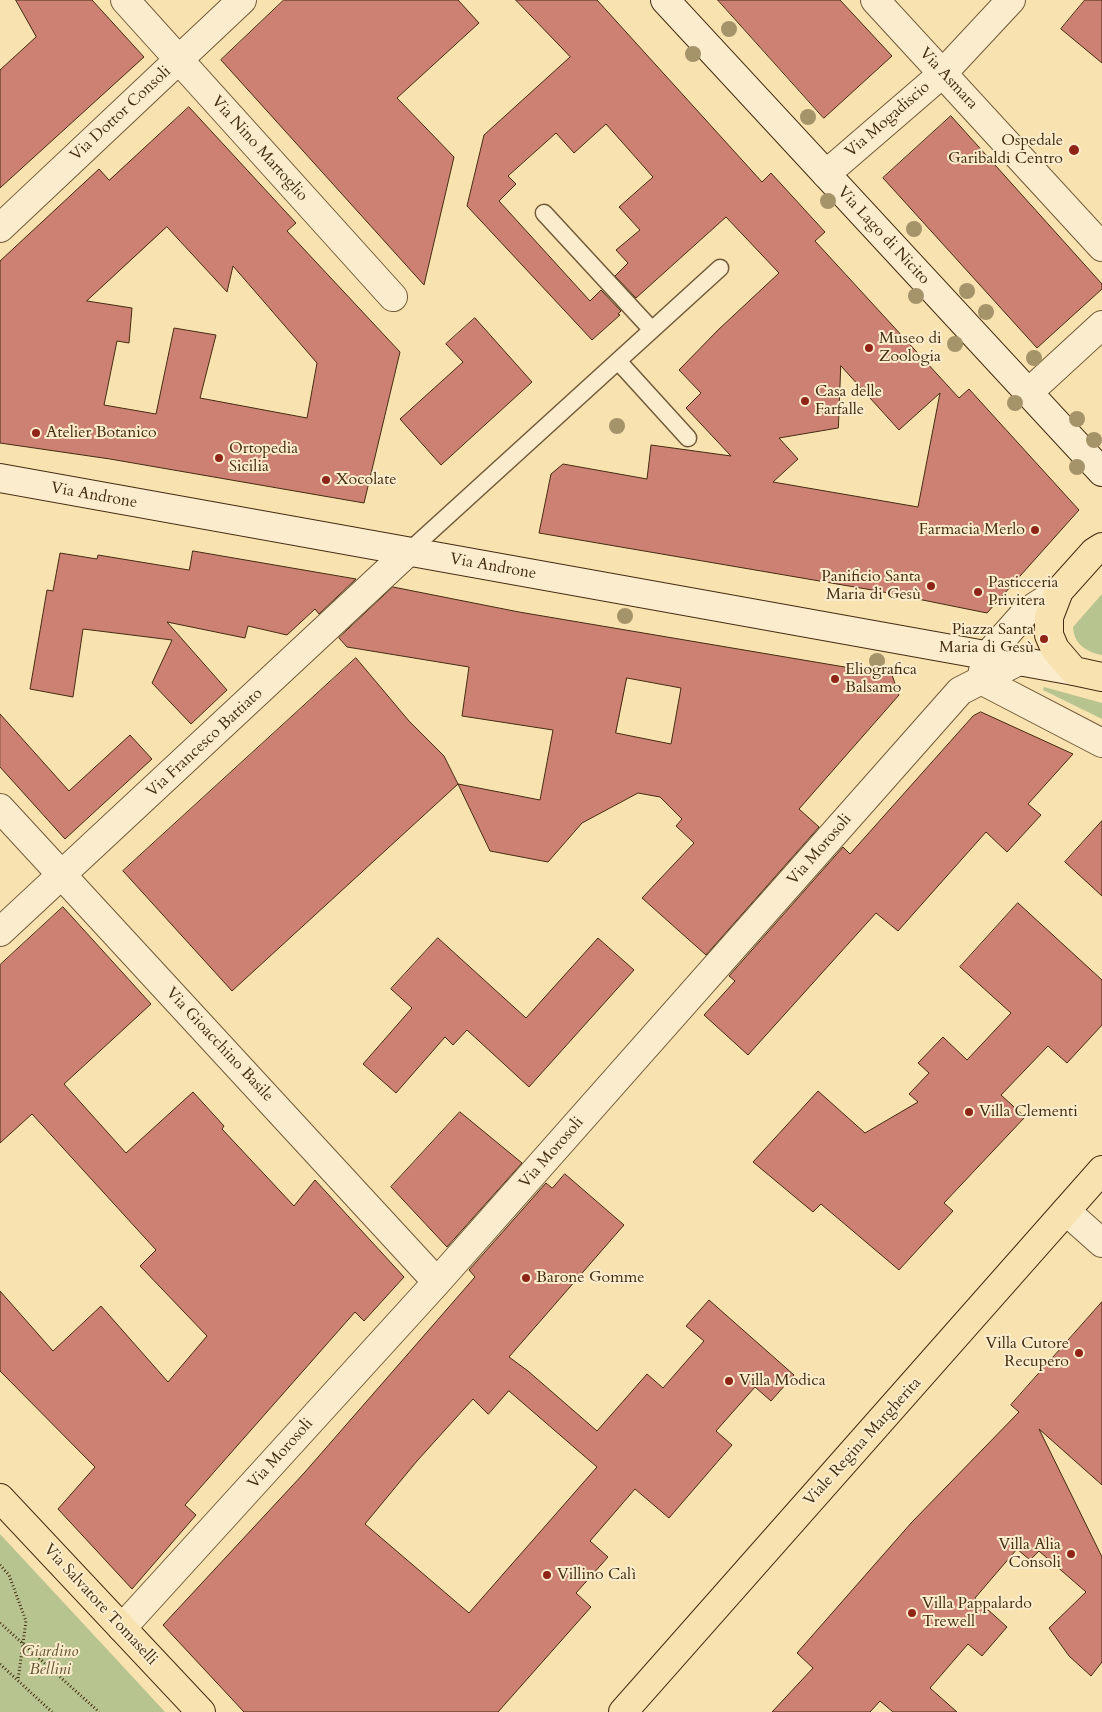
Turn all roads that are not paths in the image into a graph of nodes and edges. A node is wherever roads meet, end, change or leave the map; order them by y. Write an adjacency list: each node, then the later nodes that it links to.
1 (125, 0): 6 (street, Via Nino Martoglio)
2 (242, 0): 6 (street, Via Dottor Consoli)
3 (665, 0): 8 (street, Via Lago di Nicito)
4 (875, 0): 7 (street, Via Asmara)
5 (1011, 0): 7 (street, Via Mogadiscio)
6 (179, 59): 10 (street, Via Dottor Consoli); 13 (street, Via Nino Martoglio)
7 (942, 74): 8 (street, Via Mogadiscio); 11 (street, Via Asmara)
8 (826, 174): 17 (street, Via Lago di Nicito)
9 (544, 212): 15 (lane)
10 (0, 228)
11 (1102, 247)
12 (720, 268): 15 (lane)
13 (393, 297)
14 (1102, 325): 17 (street)
15 (652, 330): 16 (lane)
16 (618, 362): 18 (lane); 22 (lane)
17 (1028, 393): 19 (street, Via Lago di Nicito)
18 (688, 438)
19 (1102, 472)
20 (0, 478): 22 (street, Via Androne)
21 (1100, 545): 23 (main road)
22 (408, 552): 24 (street, Via Androne); 29 (street, Via Francesco Battiato)
23 (1060, 592): 24 (street, Via Morosoli); 25 (main road)
24 (983, 669): 25 (street, Via Androne); 27 (street); 34 (street, Via Morosoli)
25 (1074, 671): 26 (main road)
26 (1102, 677)
27 (1102, 743)
28 (0, 808): 29 (street, Via Gioacchino Basile)
29 (62, 875): 30 (street, Via Francesco Battiato); 34 (street, Via Gioacchino Basile)
30 (0, 932)
31 (1102, 1170): 32 (main road, Viale Regina Margherita)
32 (1066, 1211): 33 (street); 38 (main road, Viale Regina Margherita)
33 (1102, 1243)
34 (437, 1282): 36 (street, Via Morosoli)
35 (0, 1498): 36 (main road, Via Salvatore Tomaselli)
36 (122, 1628): 37 (main road, Via Salvatore Tomaselli)
37 (201, 1712)
38 (624, 1712)

